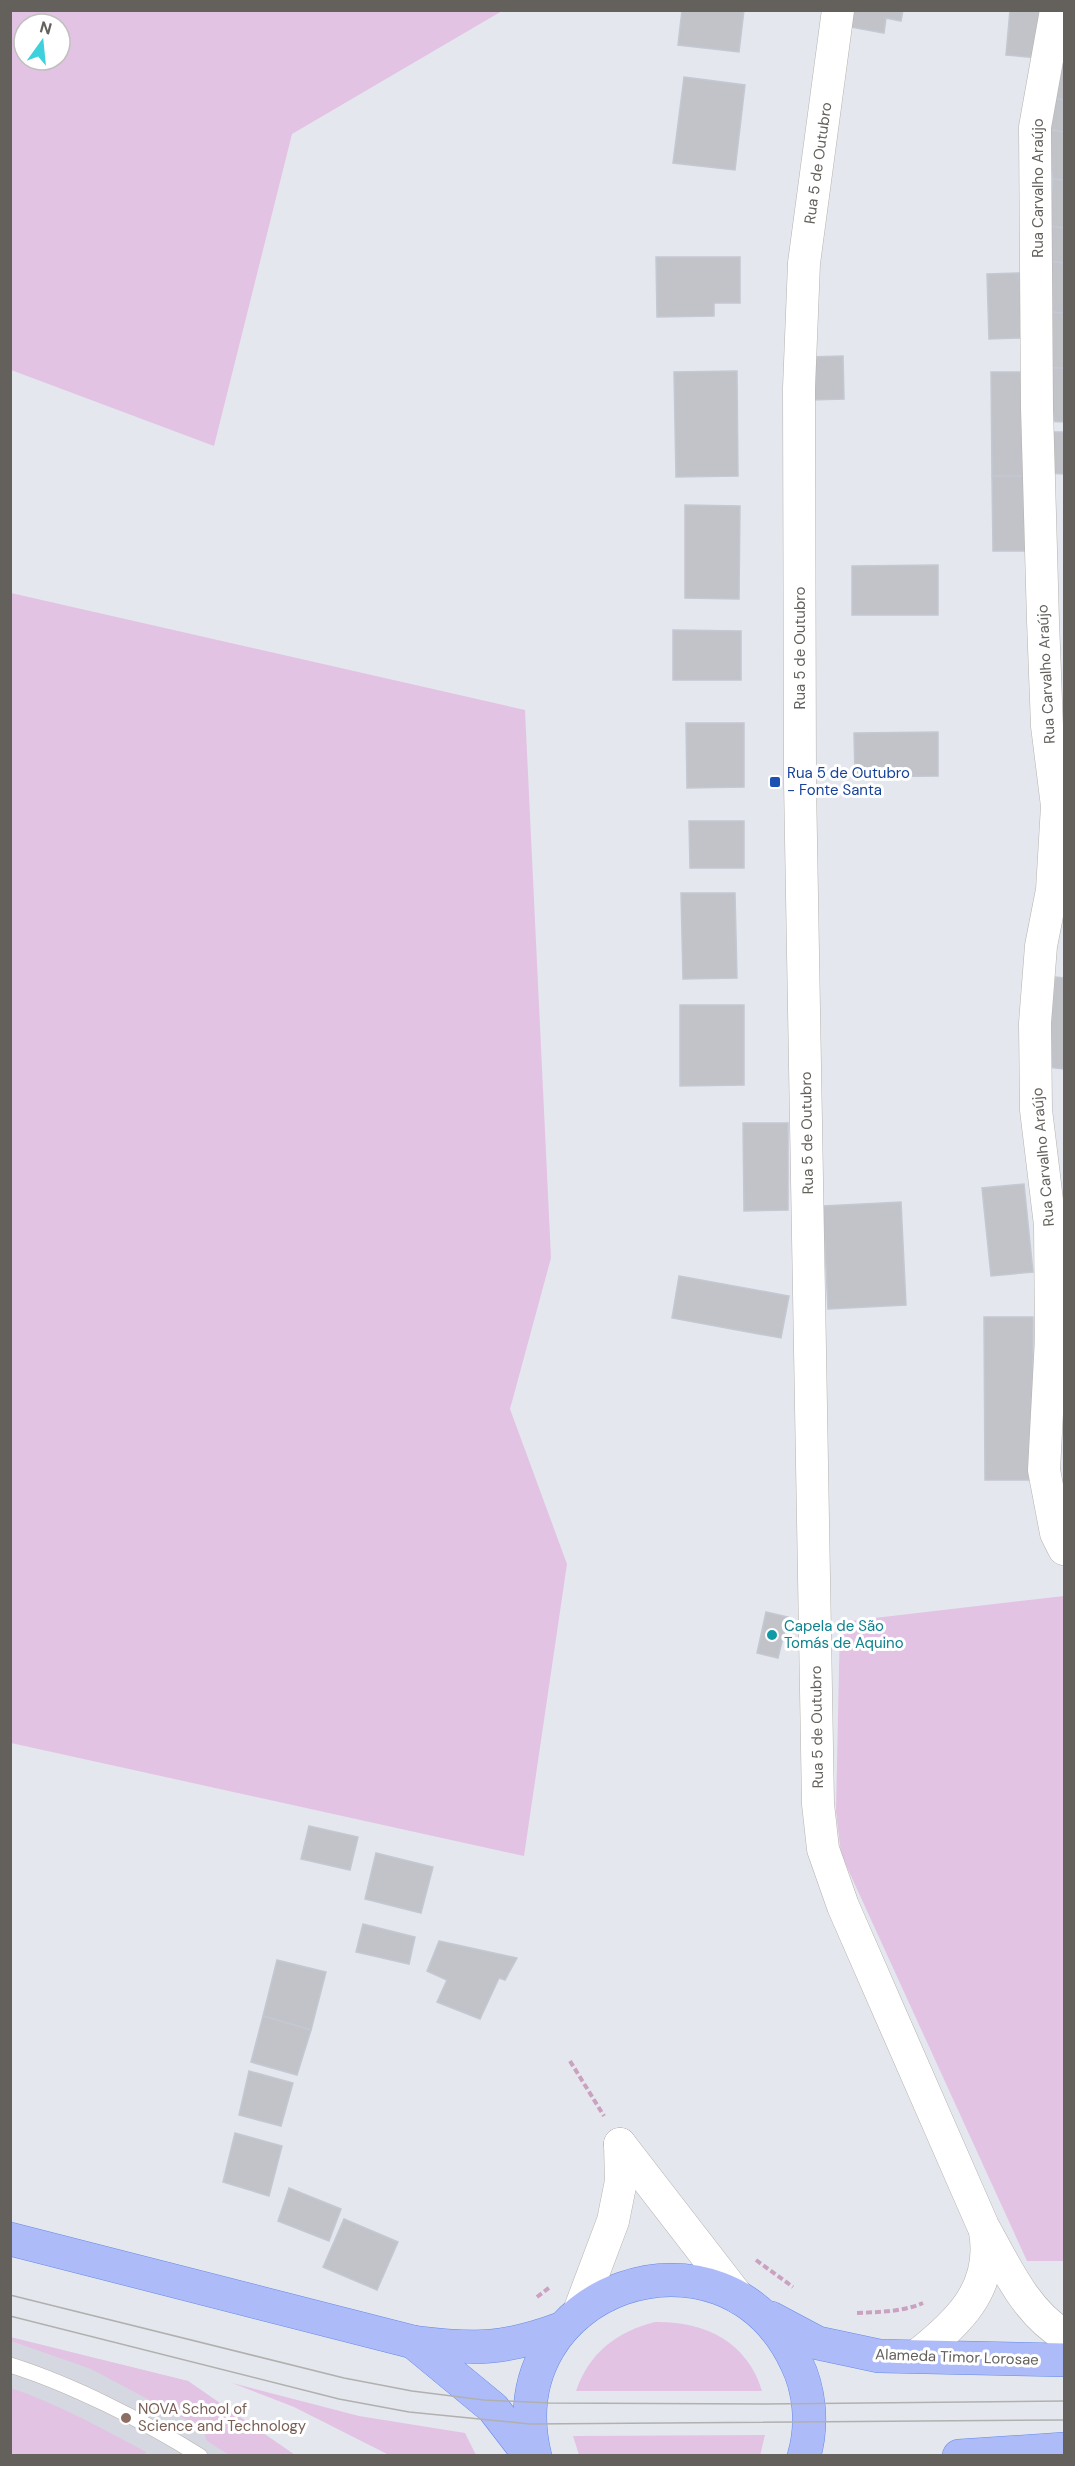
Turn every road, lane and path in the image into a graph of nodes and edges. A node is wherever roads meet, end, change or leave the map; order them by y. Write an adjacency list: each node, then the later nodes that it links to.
1 (838, 10): 7 (street, Rua 5 de Outubro)
2 (1056, 10): 3 (street, Rua Carvalho Araújo)
3 (1061, 805): 4 (street, Rua Carvalho Araújo)
4 (1065, 1549)
5 (570, 2061): 6 (path)
6 (620, 2144): 12 (street); 14 (street)
7 (983, 2226): 15 (street, Rua 5 de Outubro); 17 (street, Rua 5 de Outubro)
8 (10, 2239): 16 (main road)
9 (751, 2256): 10 (path)
10 (795, 2288)
11 (931, 2299): 13 (path)
12 (745, 2302): 14 (main road); 17 (main road, Alameda Timor Lorosae); 25 (main road)
13 (847, 2312)
14 (571, 2321): 16 (main road); 24 (main road)
15 (1065, 2336)
16 (413, 2342): 23 (main road)
17 (916, 2356): 18 (main road, Alameda Timor Lorosae)
18 (1065, 2360)
19 (10, 2365): 22 (lane)
20 (1065, 2449): 21 (main road)
21 (966, 2455): 26 (main road)
22 (200, 2456)
23 (530, 2456)
24 (535, 2456)
25 (804, 2456)
26 (959, 2456)

